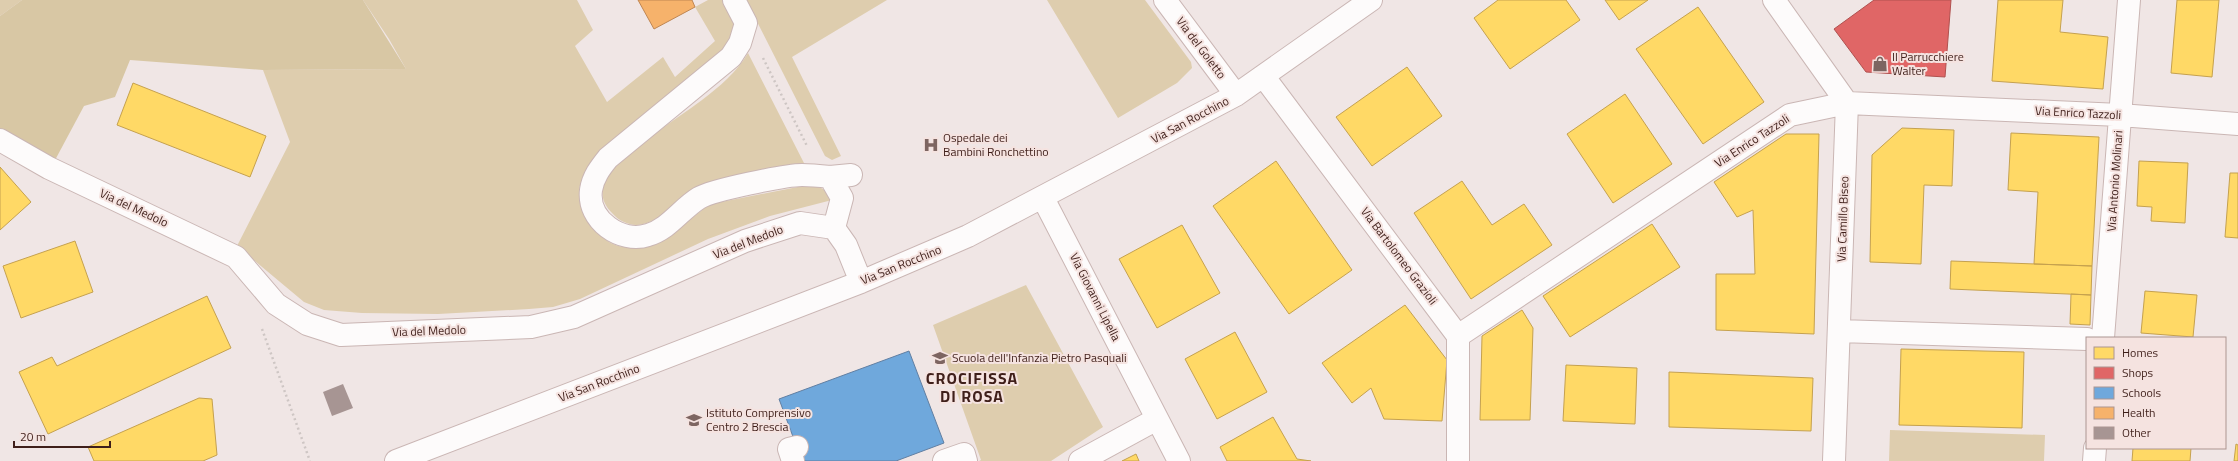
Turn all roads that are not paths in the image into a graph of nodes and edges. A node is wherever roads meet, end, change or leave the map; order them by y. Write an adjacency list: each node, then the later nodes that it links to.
1 (734, 0): 13 (street)
2 (1165, 0): 7 (street, Via del Goletto)
3 (1371, 0): 6 (street, Via San Rocchino)
4 (1774, 0): 8 (street)
5 (2129, 0): 9 (street, Via Antonio Molinari)
6 (1264, 76): 7 (street, Via San Rocchino); 18 (street, Via Bartolomeo Grazioli)
7 (1236, 95): 14 (street, Via San Rocchino)
8 (1847, 103): 9 (street, Via Enrico Tazzoli); 17 (street, Via Camillo Biseo); 18 (street, Via Enrico Tazzoli)
9 (2120, 115): 10 (street, Via Enrico Tazzoli); 19 (street, Via Antonio Molinari)
10 (2238, 124)
11 (0, 140): 15 (street, Via del Medolo)
12 (851, 175): 13 (street)
13 (830, 177): 15 (street)
14 (1043, 198): 16 (street, Via San Rocchino); 21 (street, Via Giovanni Lipella)
15 (834, 228): 16 (street)
16 (861, 282): 23 (street, Via San Rocchino)
17 (1839, 331): 20 (street); 29 (street, Via Camillo Biseo)
18 (1458, 336): 28 (street)
19 (2103, 337)
20 (2086, 339)
21 (1157, 419): 26 (street); 27 (street, Via Giovanni Lipella)
22 (2095, 449): 30 (street)
23 (396, 461)
24 (944, 461): 25 (street)
25 (966, 461)
26 (1080, 461)
27 (1179, 461)
28 (1458, 461)
29 (1834, 461)
30 (2094, 461)

